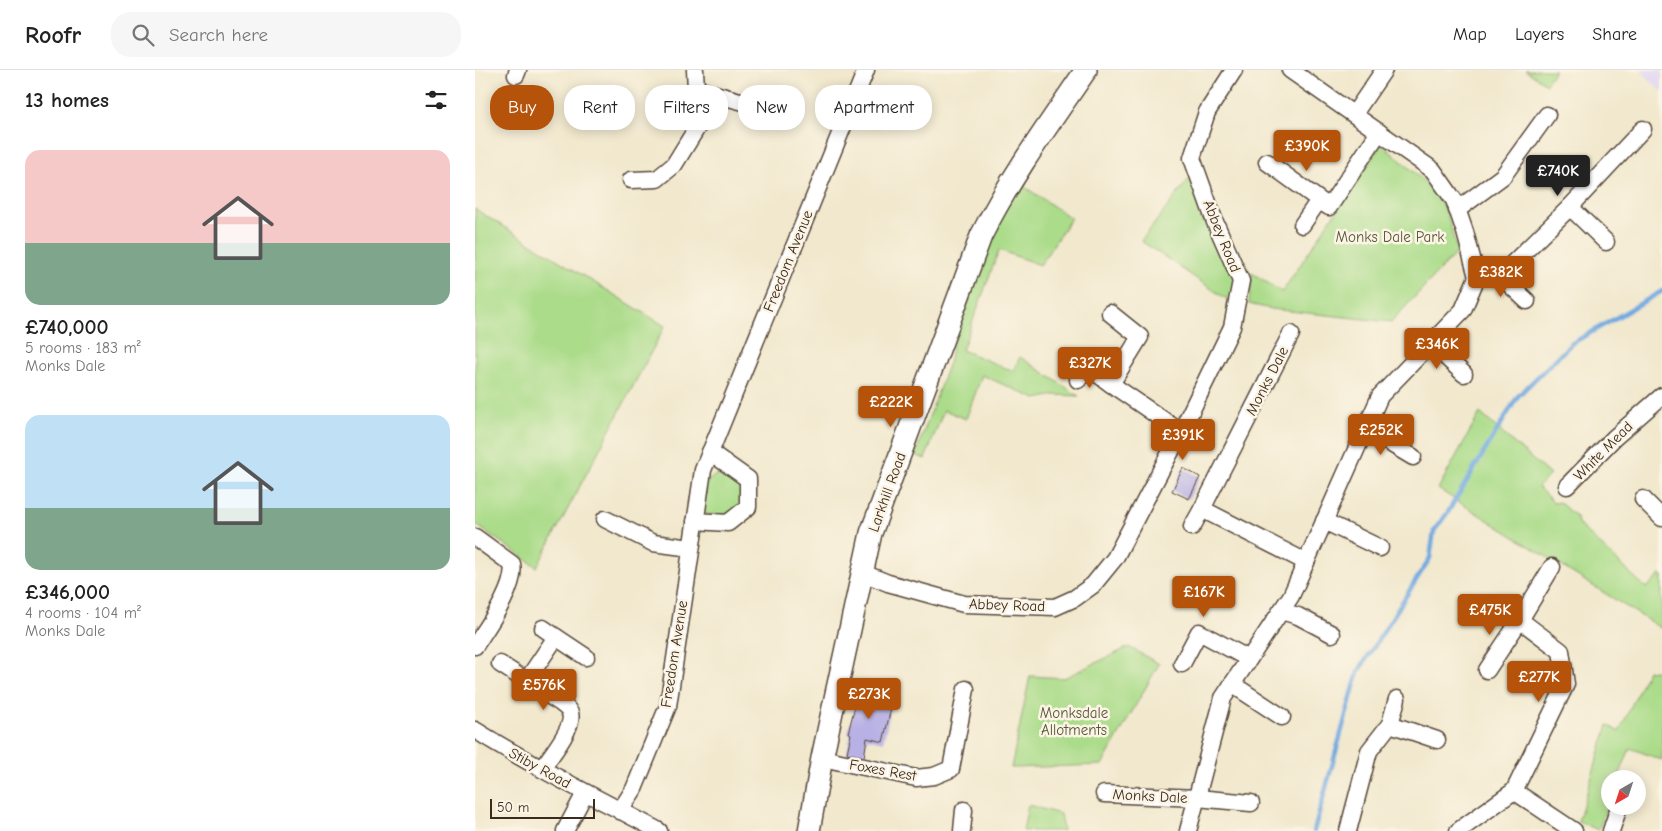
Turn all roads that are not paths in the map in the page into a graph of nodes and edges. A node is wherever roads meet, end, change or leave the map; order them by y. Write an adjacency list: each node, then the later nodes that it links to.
1 (695, 70): 7 (street)
2 (866, 70): 32 (street, Freedom Avenue)
3 (1086, 70): 47 (street, Larkhill Road)
4 (1234, 70): 31 (street, Abbey Road)
5 (1290, 70): 8 (street)
6 (1383, 70): 8 (street)
7 (696, 85)
8 (1354, 114): 12 (street)
9 (1547, 115): 17 (street)
10 (1643, 129): 16 (street)
11 (696, 130): 14 (street)
12 (1379, 132): 15 (street); 17 (street)
13 (1267, 162): 15 (street)
14 (631, 180)
15 (1319, 200): 18 (street)
16 (1570, 207): 19 (street); 20 (street)
17 (1457, 210): 21 (street)
18 (1302, 225)
19 (1606, 242)
20 (1502, 274): 21 (street); 22 (street)
21 (1477, 277): 25 (street, Monks Dale)
22 (1527, 301)
23 (1110, 312): 28 (street)
24 (1291, 334): 36 (street, Monks Dale)
25 (1431, 343): 27 (street); 30 (street, Monks Dale)
26 (1083, 374): 28 (street)
27 (1464, 374)
28 (1111, 384): 31 (street)
29 (1662, 396): 34 (street, White Mead)
30 (1366, 429): 33 (street); 40 (street, Monks Dale)
31 (1181, 432): 47 (street, Abbey Road)
32 (710, 452): 39 (street, Freedom Avenue); 39 (street)
33 (1413, 457)
34 (1567, 486)
35 (1643, 500): 37 (street)
36 (1202, 509): 41 (street, Monks Dale); 45 (street)
37 (1662, 518)
38 (605, 519): 43 (street)
39 (695, 521): 43 (street, Freedom Avenue)
40 (1324, 521): 44 (street); 45 (street, Monks Dale)
41 (1192, 527)
42 (475, 536): 53 (street)
43 (691, 548): 75 (street, Freedom Avenue)
44 (1380, 548)
45 (1306, 562): 48 (street, Monks Dale)
46 (1552, 567): 49 (street)
47 (863, 573): 67 (street, Larkhill Road)
48 (1281, 610): 51 (street); 55 (street, Monks Dale)
49 (1520, 620): 58 (street); 69 (street)
50 (543, 628): 52 (street)
51 (1332, 634)
52 (557, 637): 54 (street); 59 (street)
53 (475, 646)
54 (585, 657)
55 (1249, 659): 57 (street); 60 (street, Monks Dale)
56 (500, 664): 59 (street)
57 (1182, 664)
58 (1487, 670)
59 (527, 680): 68 (street)
60 (1232, 684): 63 (street); 72 (street, Monks Dale)
61 (966, 689): 67 (street, Foxes Rest)
62 (1397, 699): 64 (street)
63 (1282, 717)
64 (1390, 724): 66 (street); 82 (street)
65 (475, 730): 68 (street, Stiby Road)
66 (1437, 740)
67 (822, 758): 79 (street, Larkhill Road)
68 (542, 768): 70 (street, Stiby Road)
69 (1514, 791): 83 (street); 84 (street)
70 (585, 793): 75 (street, Stiby Road); 77 (street)
71 (1104, 794): 72 (street, Monks Dale)
72 (1197, 798): 73 (street, Monks Dale); 81 (street, Monks Dale)
73 (1251, 803)
74 (964, 810): 80 (street)
75 (620, 811): 78 (street, Stiby Road)
76 (1616, 815): 85 (street)
77 (565, 831)
78 (659, 831)
79 (809, 831)
80 (962, 831)
81 (1188, 831)
82 (1348, 831)
83 (1459, 831)
84 (1573, 831)
85 (1611, 831)

